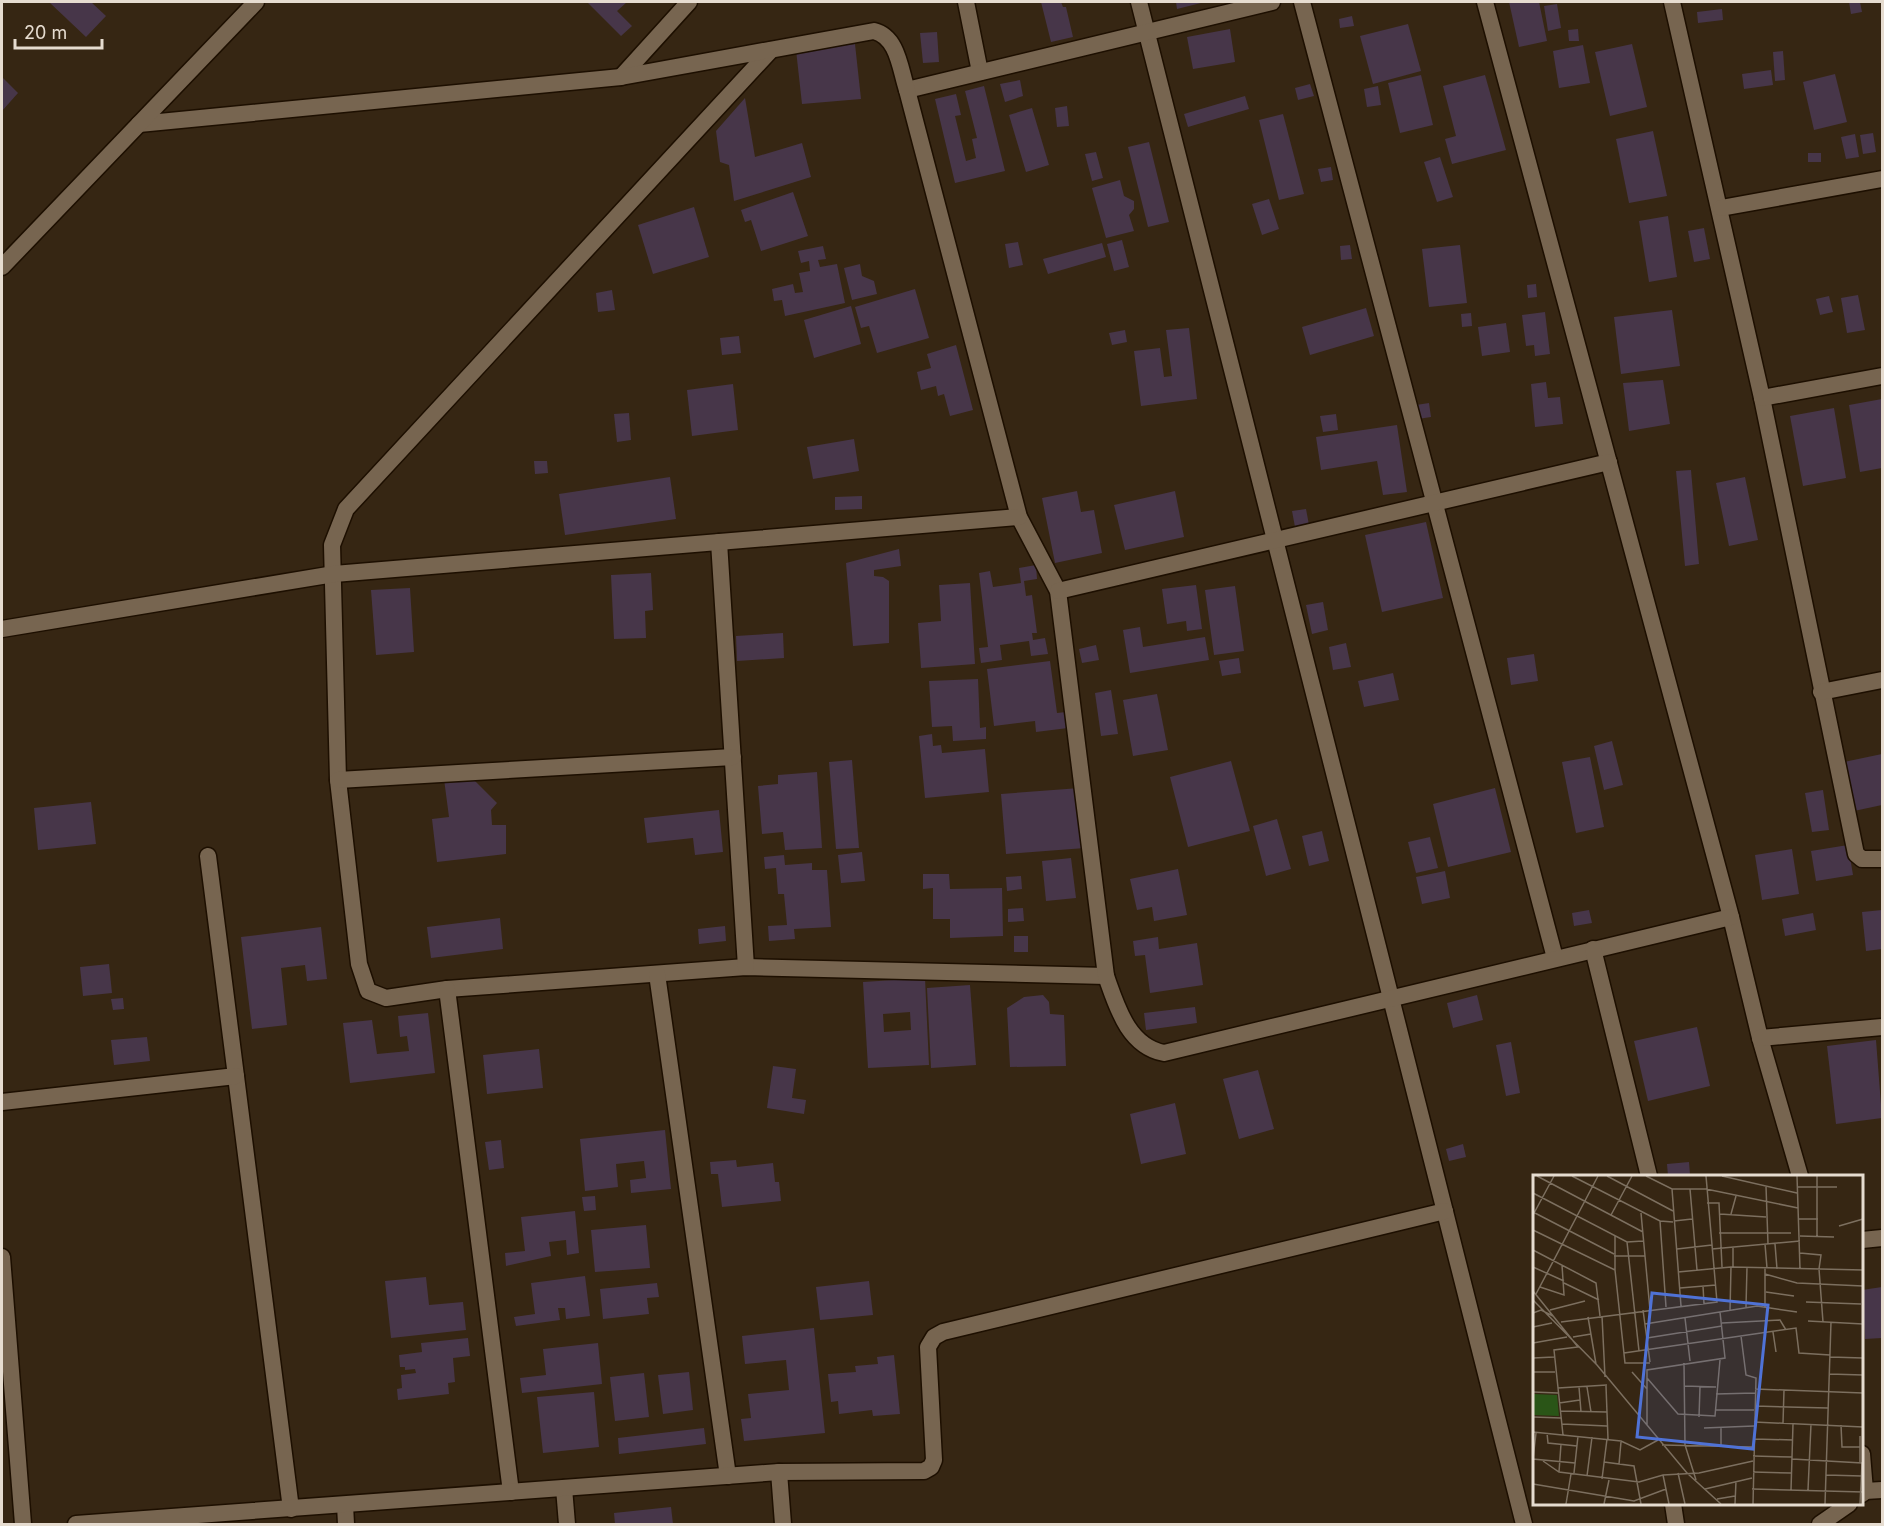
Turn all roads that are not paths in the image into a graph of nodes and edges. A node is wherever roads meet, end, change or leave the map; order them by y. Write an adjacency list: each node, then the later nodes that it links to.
1 (256, 2): 14 (street)
2 (689, 2): 12 (street)
3 (966, 2): 11 (street)
4 (1139, 2): 9 (street)
5 (1272, 2): 9 (street)
6 (1302, 2): 21 (street)
7 (1485, 2): 20 (street)
8 (1672, 2): 16 (street)
9 (1147, 32): 11 (street); 23 (street)
10 (771, 50): 12 (street); 13 (street); 25 (street)
11 (980, 72): 13 (street)
12 (621, 77): 14 (street)
13 (907, 90): 22 (street)
14 (139, 124): 17 (street)
15 (1882, 179): 16 (street)
16 (1721, 208): 19 (street)
17 (2, 267)
18 (1882, 376): 19 (street)
19 (1762, 398): 29 (street)
20 (1609, 462): 21 (street); 34 (street)
21 (1435, 503): 23 (street); 36 (street)
22 (1019, 517): 24 (street); 26 (street)
23 (1275, 540): 26 (street); 41 (street)
24 (719, 542): 25 (street); 30 (street)
25 (334, 574): 27 (street); 31 (street)
26 (1058, 591): 39 (street)
27 (2, 629)
28 (1882, 680): 29 (street)
29 (1821, 692): 33 (street)
30 (733, 757): 31 (street); 37 (street)
31 (338, 780): 40 (street)
32 (208, 856): 44 (street)
33 (1882, 858)
34 (1731, 917): 35 (street); 43 (street)
35 (1593, 949): 36 (street); 46 (street)
36 (1555, 958): 41 (street)
37 (746, 967): 38 (street); 39 (street)
38 (657, 974): 40 (street); 53 (street)
39 (1106, 976): 41 (street)
40 (447, 990): 56 (street)
41 (1390, 997): 48 (street)
42 (1882, 1027): 43 (street)
43 (1760, 1038): 47 (street)
44 (236, 1076): 45 (street); 61 (street)
45 (2, 1102)
46 (1648, 1175)
47 (1800, 1175)
48 (1445, 1211): 52 (street); 68 (street)
49 (1882, 1238): 50 (street)
50 (1863, 1240)
51 (2, 1257): 63 (street)
52 (779, 1472): 53 (street); 67 (street)
53 (728, 1476): 54 (street)
54 (564, 1488): 56 (street); 66 (street)
55 (1882, 1490): 57 (street)
56 (511, 1492): 58 (street)
57 (1863, 1493)
58 (345, 1504): 61 (street); 65 (street)
59 (1673, 1505): 69 (street)
60 (1846, 1505): 70 (street)
61 (291, 1509): 62 (street)
62 (129, 1522): 64 (street)
63 (23, 1524)
64 (76, 1524)
65 (346, 1524)
66 (567, 1524)
67 (783, 1524)
68 (1524, 1524)
69 (1676, 1524)
70 (1820, 1524)

